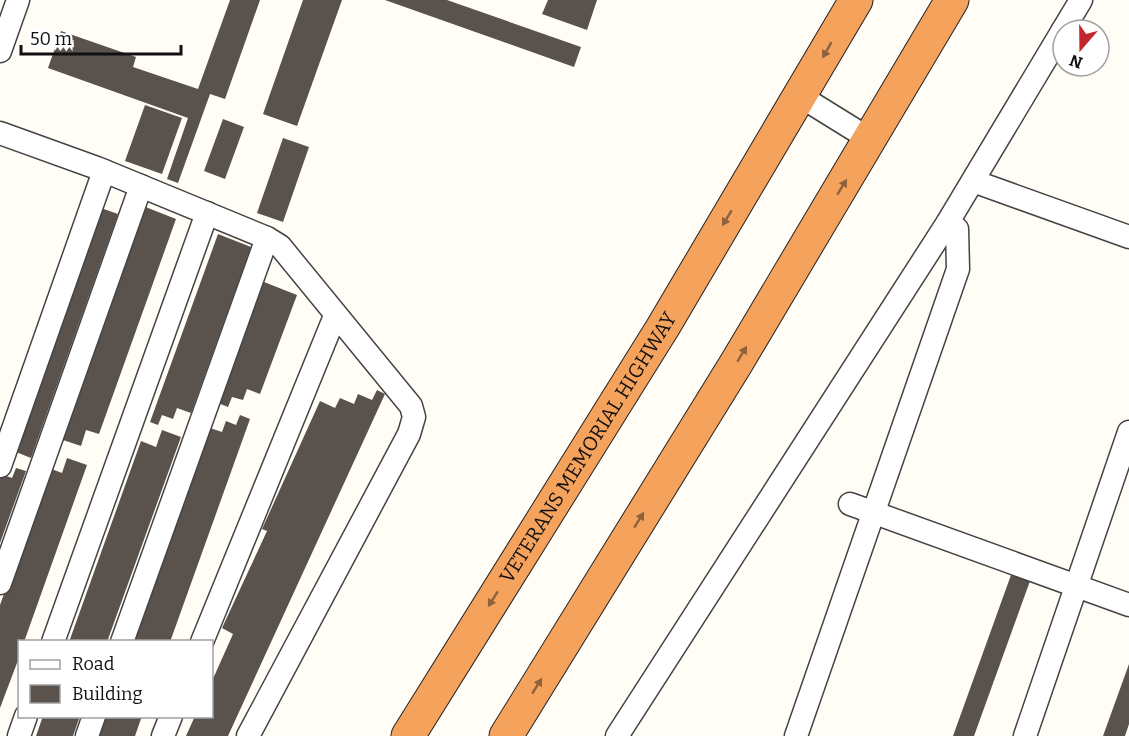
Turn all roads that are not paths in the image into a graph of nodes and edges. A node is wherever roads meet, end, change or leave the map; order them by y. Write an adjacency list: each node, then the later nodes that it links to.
1 (18, 0): 7 (street)
2 (856, 0): 8 (highway, VETERANS MEMORIAL HIGHWAY, one-way to 8)
3 (952, 0): 10 (highway)
4 (1081, 0): 5 (street)
5 (1070, 18)
6 (1051, 50): 12 (street)
7 (0, 51)
8 (800, 96): 10 (street); 36 (highway, VETERANS MEMORIAL HIGHWAY, one-way to 36)
9 (0, 133): 11 (street)
10 (871, 140): 37 (highway, one-way to 10)
11 (104, 171): 13 (street); 20 (street)
12 (973, 181): 15 (street); 16 (street)
13 (141, 186): 14 (street); 23 (street)
14 (207, 213): 17 (street); 26 (street)
15 (948, 222): 22 (street); 38 (street)
16 (1129, 237)
17 (267, 238): 18 (street); 27 (street)
18 (335, 316): 28 (street); 35 (street)
19 (1129, 432): 24 (street)
20 (0, 466)
21 (850, 504): 22 (street)
22 (872, 511): 24 (street); 39 (street)
23 (0, 583)
24 (1077, 586): 25 (street); 40 (street)
25 (1129, 605)
26 (54, 640)
27 (123, 640)
28 (203, 640)
29 (26, 718): 32 (street)
30 (94, 718): 33 (street)
31 (171, 718): 34 (street)
32 (19, 736)
33 (87, 736)
34 (163, 736)
35 (248, 736)
36 (408, 736)
37 (506, 736)
38 (617, 736)
39 (796, 736)
40 (1025, 736)

